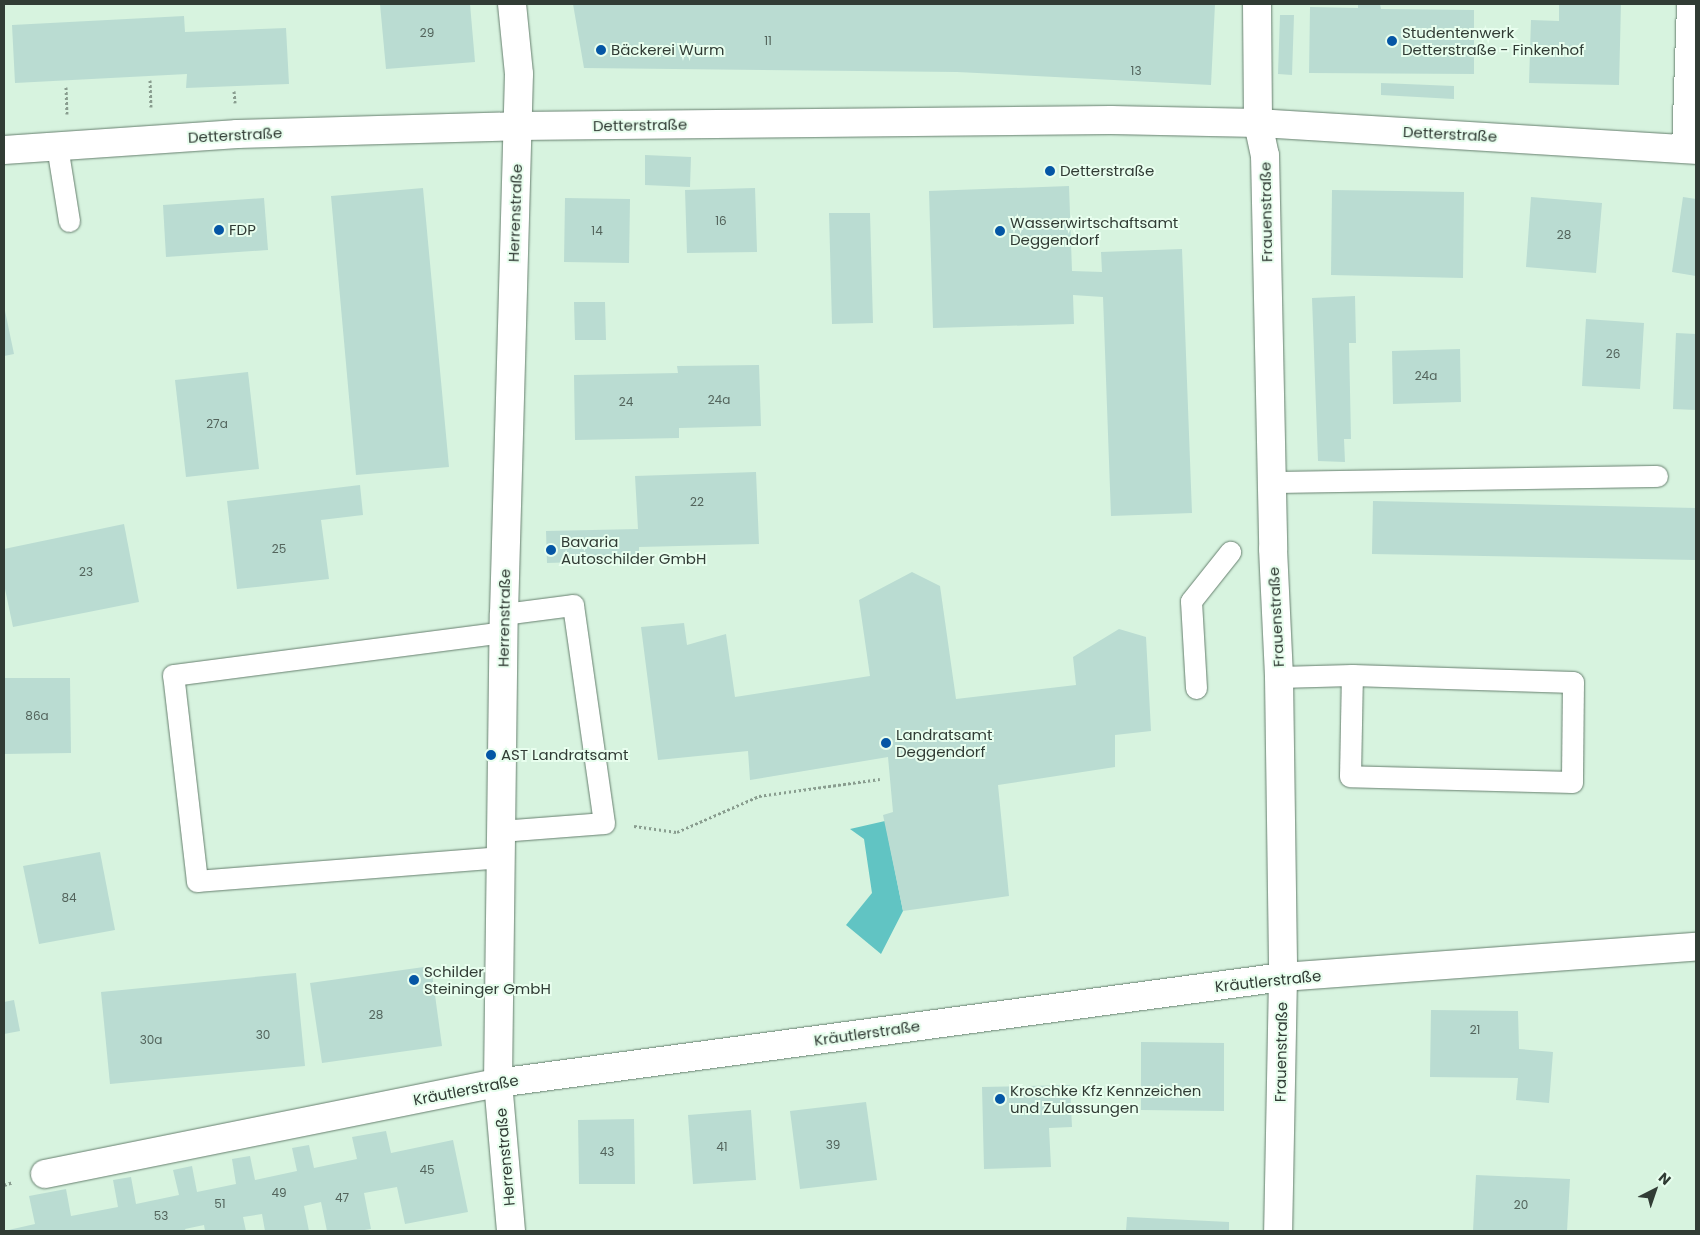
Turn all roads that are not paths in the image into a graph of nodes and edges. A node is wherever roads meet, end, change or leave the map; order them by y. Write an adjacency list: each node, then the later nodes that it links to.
1 (512, 4): 5 (street, Herrenstraße)
2 (1257, 4): 4 (street, Frauenstraße)
3 (1691, 4): 8 (street)
4 (1258, 123): 5 (street, Detterstraße); 8 (street, Detterstraße); 11 (street, Frauenstraße)
5 (517, 126): 6 (street, Detterstraße); 13 (street, Herrenstraße)
6 (57, 146): 7 (street, Detterstraße); 9 (lane)
7 (4, 150)
8 (1691, 150)
9 (69, 221)
10 (1658, 476): 11 (lane)
11 (1272, 482): 15 (street, Frauenstraße)
12 (1230, 552): 16 (lane)
13 (504, 623): 17 (street, Herrenstraße); 17 (lane); 17 (lane)
14 (1352, 675): 14 (lane); 15 (lane)
15 (1279, 677): 19 (street, Frauenstraße)
16 (1196, 688)
17 (501, 844): 20 (street, Herrenstraße)
18 (1696, 947): 19 (street, Kräutlerstraße)
19 (1283, 977): 20 (street, Kräutlerstraße); 23 (street, Frauenstraße)
20 (498, 1083): 21 (street, Kräutlerstraße); 22 (street, Herrenstraße)
21 (45, 1174)
22 (511, 1231)
23 (1278, 1231)

